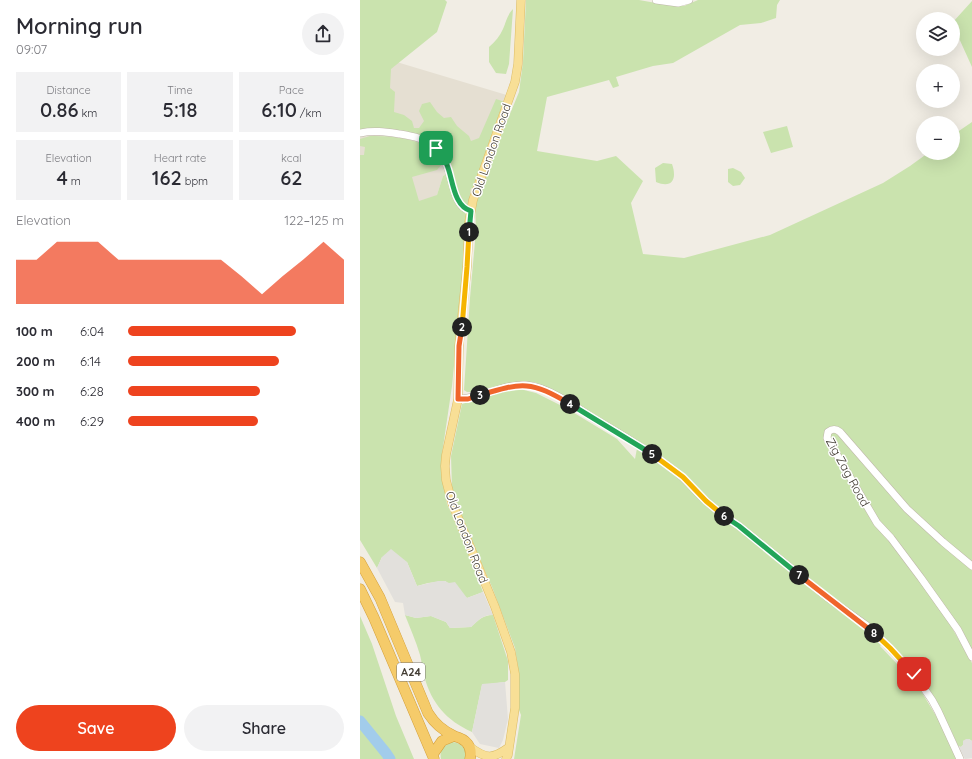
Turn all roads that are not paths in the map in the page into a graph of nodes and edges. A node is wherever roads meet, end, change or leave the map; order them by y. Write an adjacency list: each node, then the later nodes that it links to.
1 (520, 0): 5 (main road, Old London Road)
2 (656, 0): 3 (street)
3 (689, 0)
4 (360, 133): 5 (street)
5 (471, 211): 6 (main road, Old London Road)
6 (458, 399): 13 (main road, Old London Road); 17 (street)
7 (360, 562): 11 (highway, A24)
8 (972, 566): 10 (street, Zig Zag Road)
9 (360, 589): 14 (highway, A24)
10 (972, 657)
11 (454, 736): 12 (highway); 14 (highway)
12 (470, 747): 13 (main road); 15 (highway)
13 (508, 748): 16 (main road)
14 (434, 757)
15 (470, 759)
16 (506, 759)
17 (960, 759)

